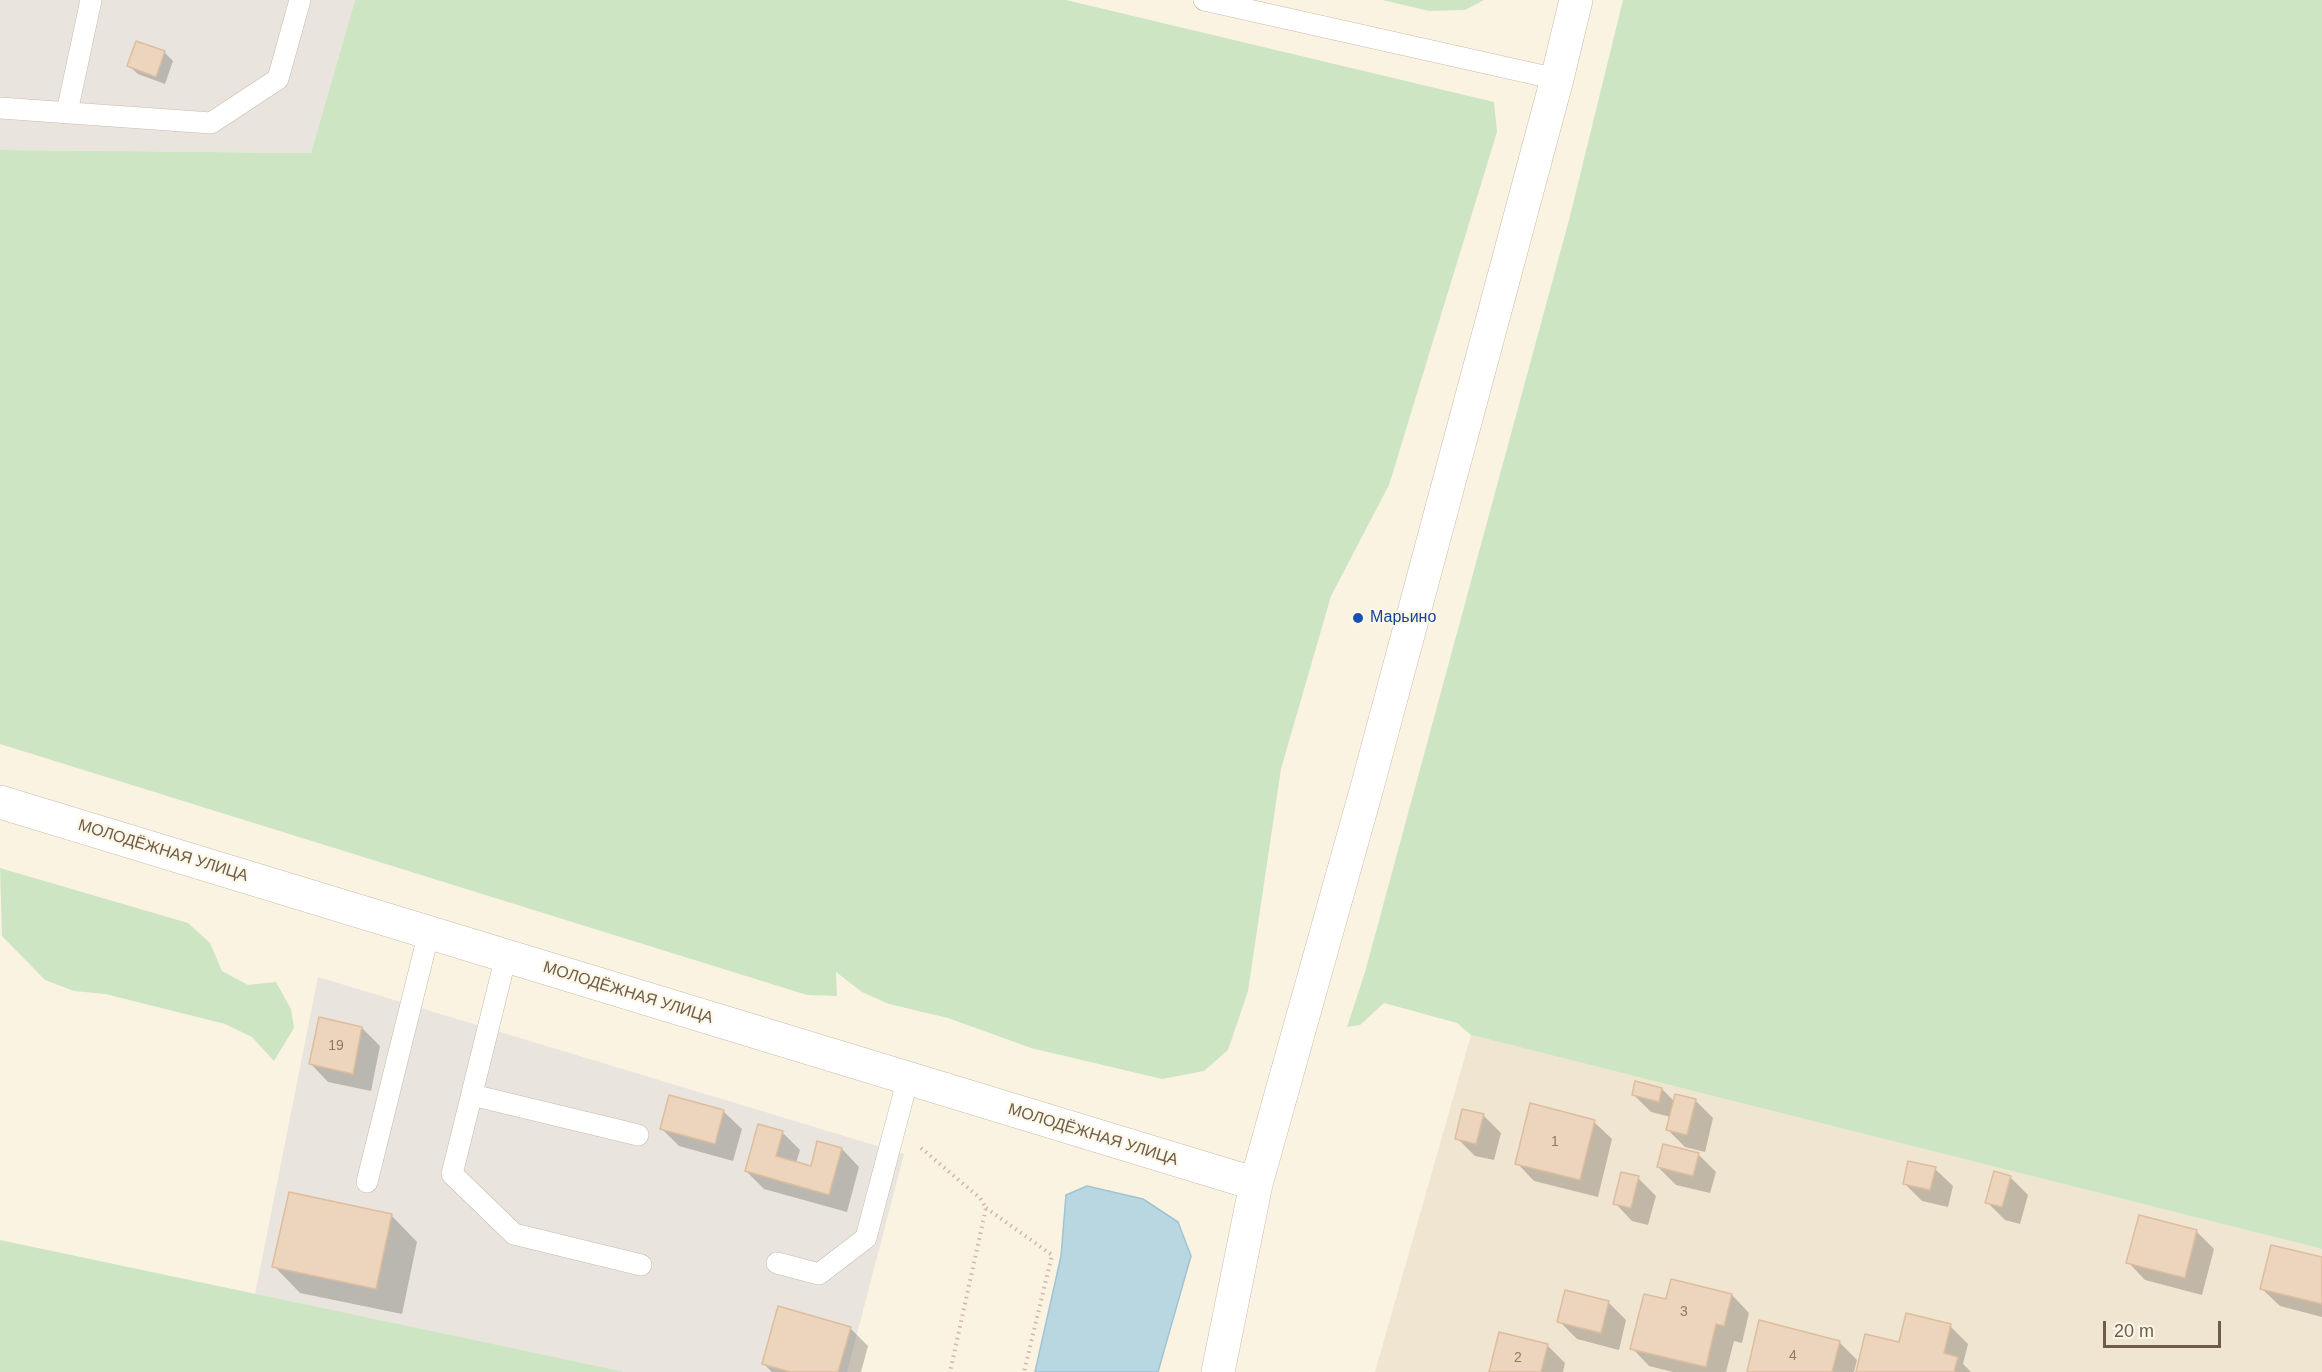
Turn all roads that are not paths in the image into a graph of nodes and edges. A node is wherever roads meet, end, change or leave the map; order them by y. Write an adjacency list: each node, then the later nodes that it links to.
1 (91, 0): 7 (lane)
2 (300, 0): 7 (lane)
3 (1204, 0): 5 (lane)
4 (1576, 0): 5 (street)
5 (1557, 79): 15 (street)
6 (0, 108): 7 (lane)
7 (67, 112)
8 (0, 802): 9 (street, МОЛОДЁЖНАЯ УЛИЦА)
9 (429, 932): 10 (street, МОЛОДЁЖНАЯ УЛИЦА); 14 (lane)
10 (506, 956): 11 (street, МОЛОДЁЖНАЯ УЛИЦА); 12 (lane)
11 (908, 1078): 15 (street, МОЛОДЁЖНАЯ УЛИЦА); 16 (lane)
12 (472, 1095): 13 (lane); 17 (lane)
13 (638, 1135)
14 (367, 1182)
15 (1256, 1184): 18 (street)
16 (777, 1263)
17 (640, 1265)
18 (1218, 1372)

